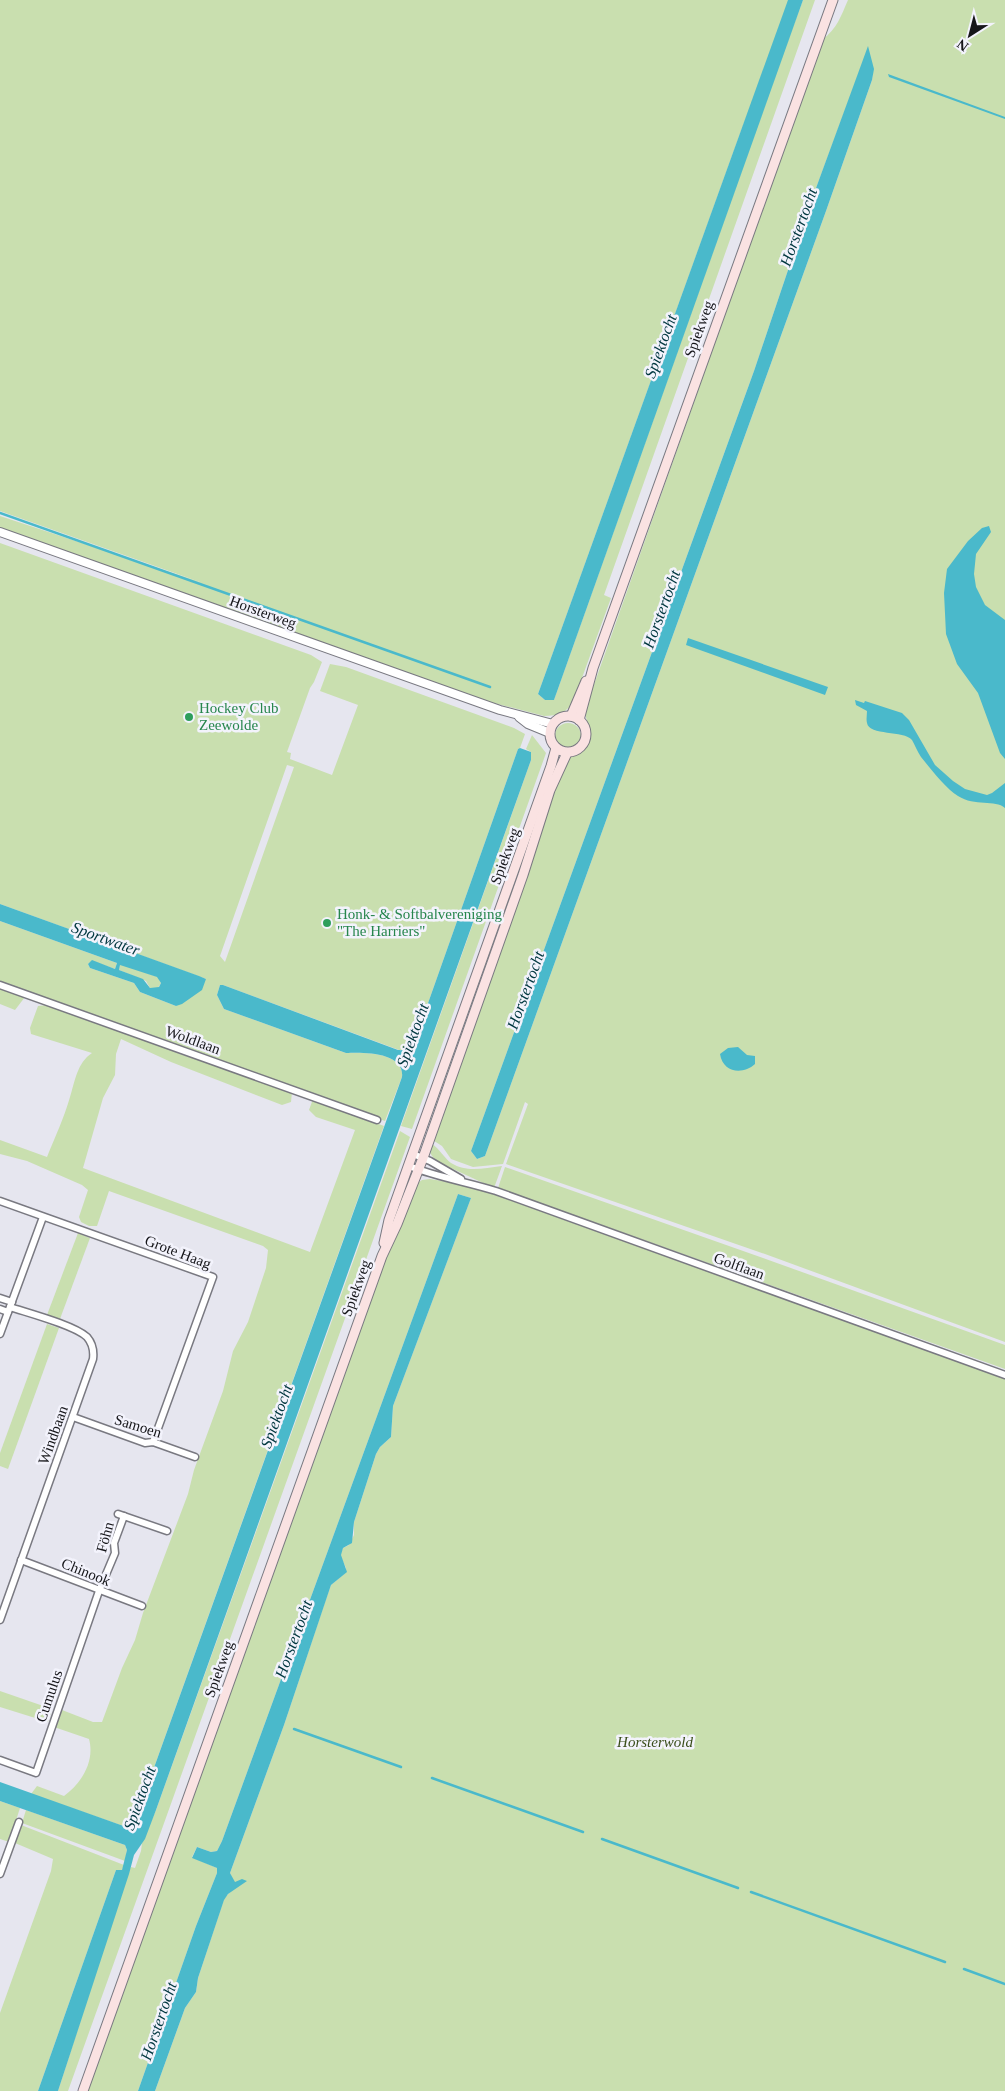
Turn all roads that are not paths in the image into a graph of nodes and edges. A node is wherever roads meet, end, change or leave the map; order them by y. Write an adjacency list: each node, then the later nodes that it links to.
1 (833, 0): 3 (main road, Spiekweg)
2 (0, 532): 4 (street, Horsterweg)
3 (575, 718): 4 (main road); 6 (main road)
4 (552, 728): 5 (main road)
5 (556, 748): 6 (main road); 9 (main road, Spiekweg)
6 (567, 753): 10 (main road, Spiekweg)
7 (0, 984): 8 (street, Woldlaan)
8 (378, 1120)
9 (413, 1154): 10 (street, Golflaan); 11 (main road, Spiekweg)
10 (423, 1158): 12 (main road, Spiekweg); 13 (street, Golflaan)
11 (409, 1166): 12 (street, Golflaan); 16 (main road, Spiekweg)
12 (418, 1170): 13 (street, Golflaan); 16 (main road, Spiekweg)
13 (464, 1181): 21 (street, Golflaan)
14 (0, 1201): 15 (street, Grote Haag)
15 (43, 1216): 18 (street); 23 (street, Grote Haag)
16 (382, 1256): 33 (main road, Spiekweg)
17 (0, 1298): 18 (street, Windbaan)
18 (10, 1307): 19 (street, Windbaan); 20 (street); 22 (street, Windbaan)
19 (0, 1309)
20 (0, 1334)
21 (1005, 1374)
22 (73, 1417): 23 (street, Samoen); 26 (street, Windbaan)
23 (153, 1442): 24 (street, Samoen)
24 (195, 1458)
25 (167, 1531): 27 (street, Föhn)
26 (21, 1560): 27 (street, Chinook); 29 (street, Windbaan)
27 (99, 1591): 28 (street, Chinook); 30 (street, Cumulus)
28 (142, 1606)
29 (0, 1620)
30 (0, 1760)
31 (19, 1822): 32 (street)
32 (0, 1874)
33 (83, 2091)

